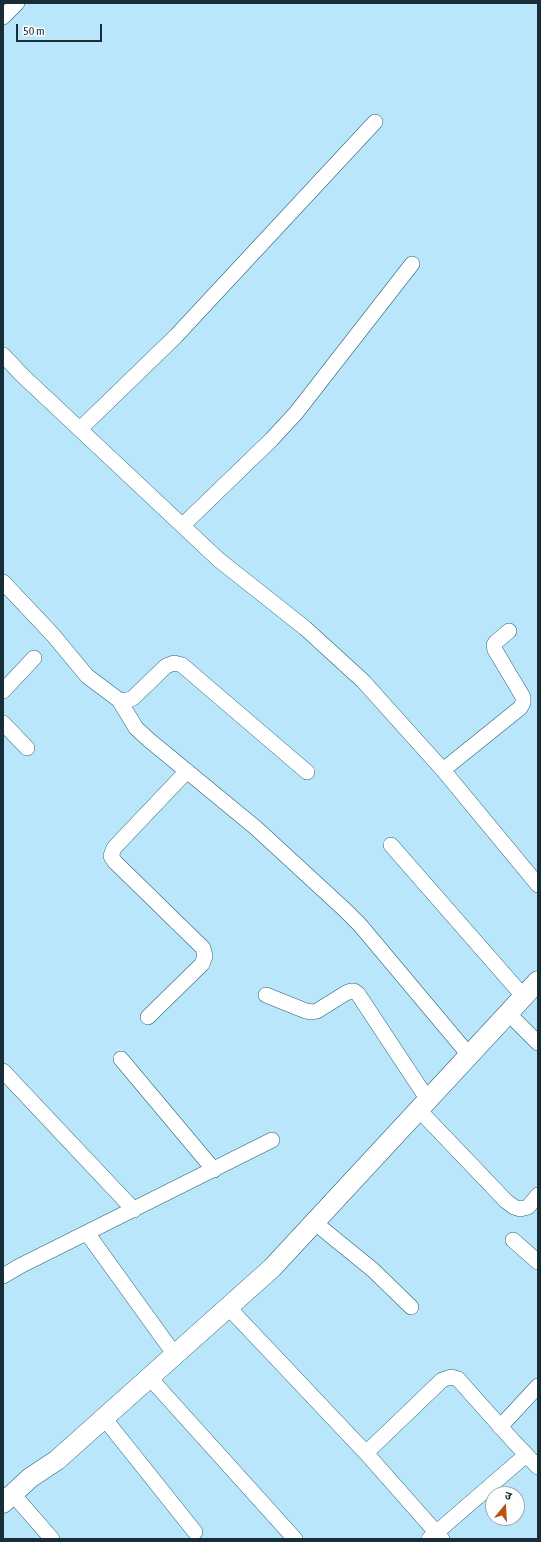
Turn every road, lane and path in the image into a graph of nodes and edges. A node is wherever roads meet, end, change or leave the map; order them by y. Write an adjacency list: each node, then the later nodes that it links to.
1 (17, 3): 2 (street)
2 (3, 16)
3 (375, 122): 6 (street)
4 (412, 264): 7 (street)
5 (3, 354): 6 (street)
6 (80, 429): 7 (street)
7 (183, 525): 15 (street)
8 (3, 582): 12 (street)
9 (509, 631): 15 (street)
10 (34, 658): 11 (street)
11 (3, 691)
12 (119, 700): 16 (street); 17 (street)
13 (3, 723): 14 (street)
14 (28, 748)
15 (443, 770): 19 (street)
16 (187, 771): 24 (street); 26 (street)
17 (307, 772)
18 (391, 845): 22 (street)
19 (538, 885)
20 (538, 980): 22 (main road)
21 (266, 995): 29 (street)
22 (524, 996): 23 (main road)
23 (508, 1013): 25 (street); 26 (main road)
24 (148, 1017)
25 (538, 1043)
26 (469, 1056): 29 (main road)
27 (121, 1059): 31 (street)
28 (3, 1071): 33 (street)
29 (423, 1105): 32 (street); 34 (main road)
30 (272, 1140): 31 (street)
31 (214, 1170): 33 (street)
32 (537, 1200)
33 (134, 1210): 35 (street)
34 (314, 1222): 39 (main road); 40 (street)
35 (87, 1233): 38 (street); 41 (street)
36 (514, 1240): 37 (street)
37 (538, 1262)
38 (3, 1276)
39 (228, 1307): 41 (main road); 46 (street)
40 (411, 1307)
41 (175, 1355): 42 (main road)
42 (149, 1377): 44 (main road); 54 (street)
43 (538, 1386): 45 (street)
44 (104, 1418): 49 (main road); 51 (street)
45 (500, 1427): 46 (street); 47 (street)
46 (366, 1453): 52 (street)
47 (526, 1455): 48 (street); 52 (street)
48 (538, 1467)
49 (11, 1502): 50 (main road); 53 (street)
50 (3, 1514)
51 (195, 1532)
52 (436, 1537)
53 (52, 1539)
54 (295, 1539)

